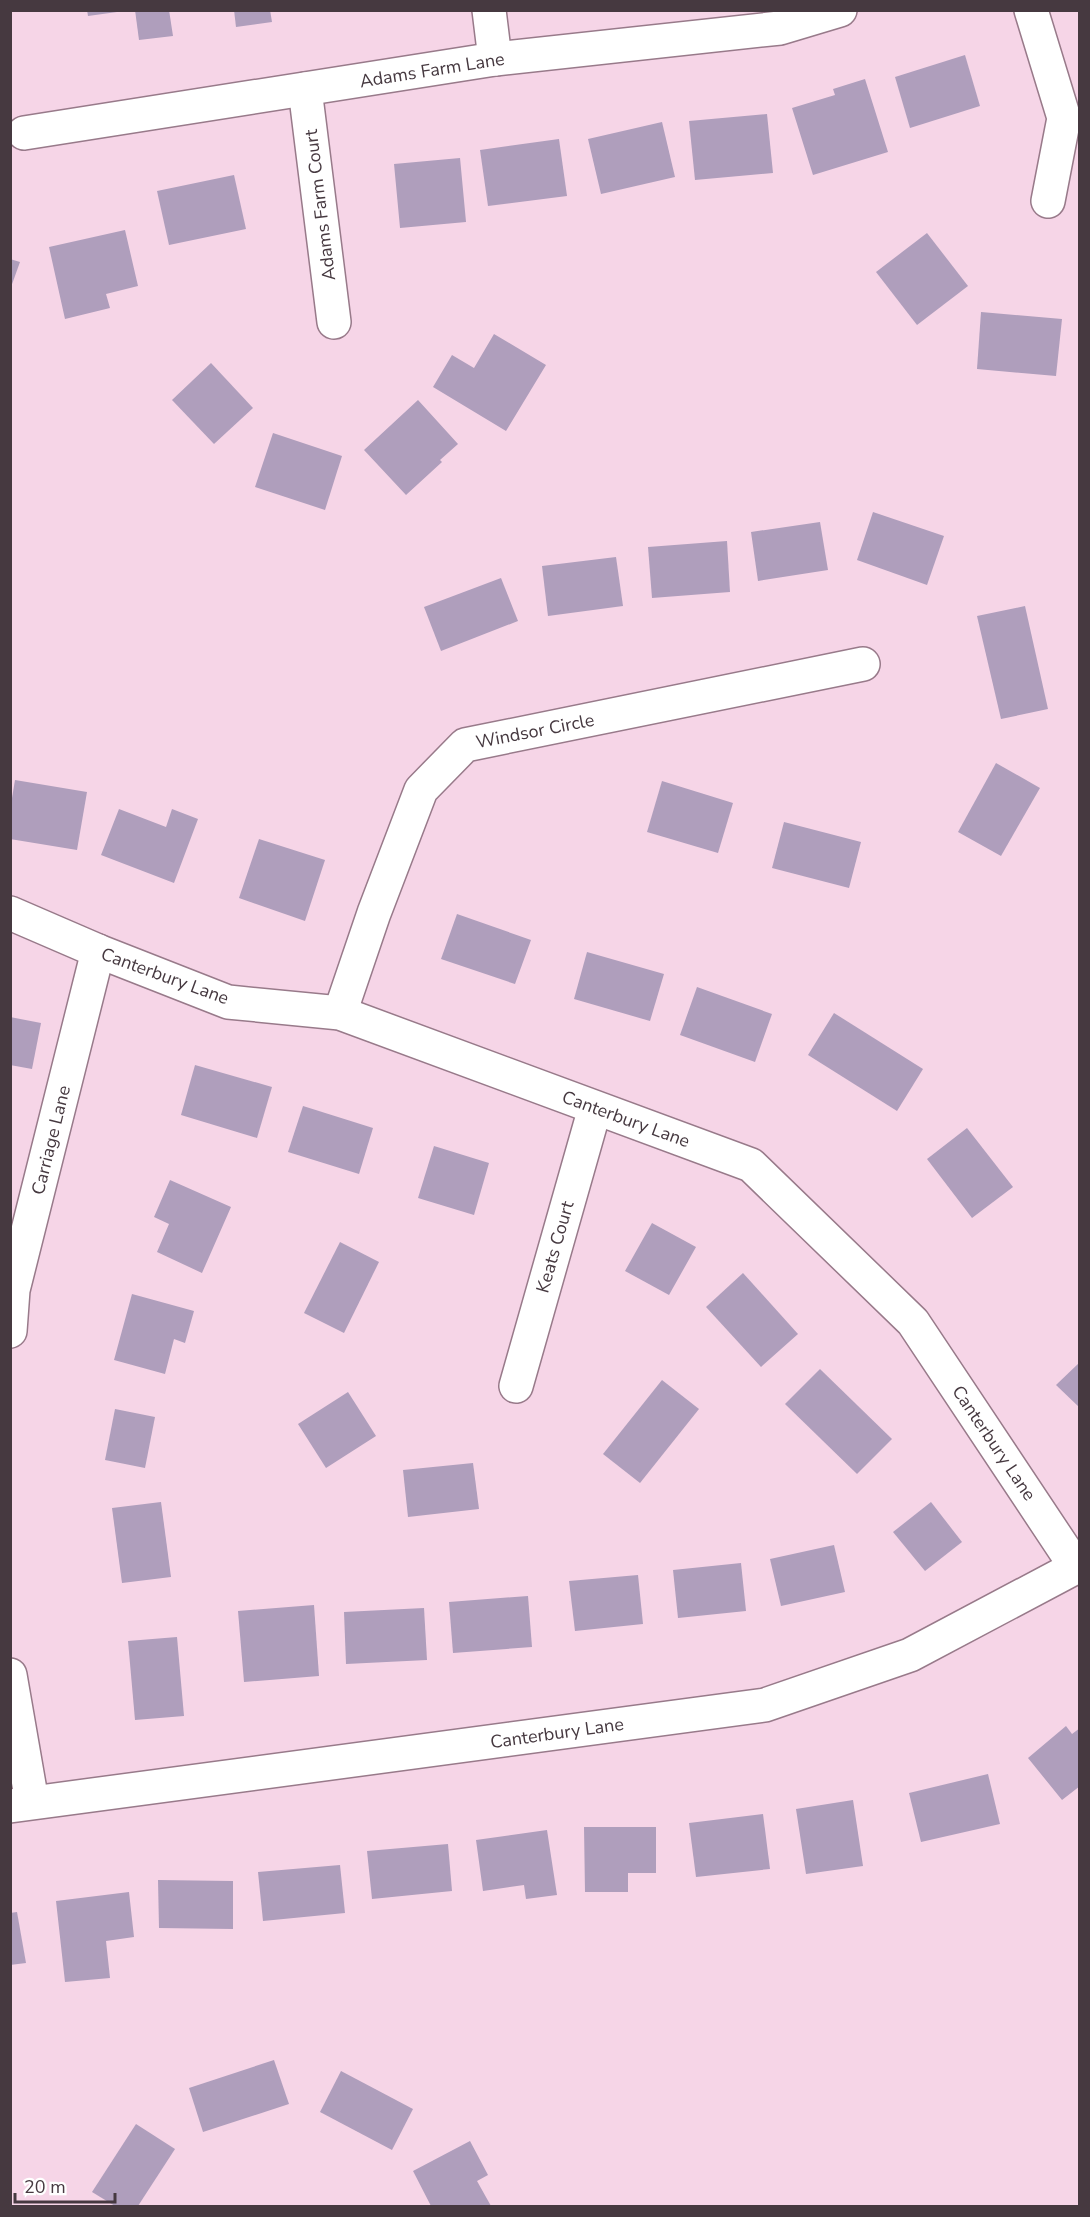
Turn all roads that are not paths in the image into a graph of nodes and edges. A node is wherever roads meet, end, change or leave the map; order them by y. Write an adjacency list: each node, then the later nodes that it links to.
1 (489, 10): 4 (street)
2 (840, 10): 4 (street, Adams Farm Lane)
3 (1031, 10): 7 (street)
4 (495, 59): 5 (street, Adams Farm Lane)
5 (305, 89): 6 (street, Adams Farm Lane); 8 (street, Adams Farm Court)
6 (24, 133)
7 (1048, 201)
8 (334, 322)
9 (863, 664): 12 (street, Windsor Circle)
10 (10, 914): 11 (street, Canterbury Lane)
11 (98, 951): 12 (street, Canterbury Lane); 14 (street, Carriage Lane)
12 (340, 1013): 13 (street, Canterbury Lane)
13 (595, 1108): 15 (street, Keats Court); 16 (street, Canterbury Lane)
14 (10, 1331)
15 (516, 1386)
16 (1078, 1566): 18 (street, Canterbury Lane)
17 (10, 1675): 18 (street)
18 (21, 1804)

